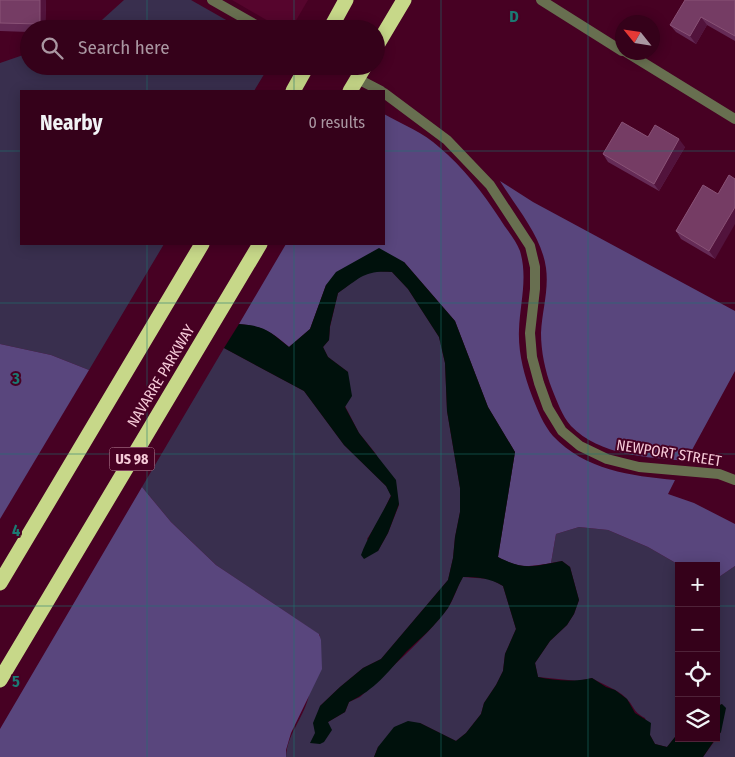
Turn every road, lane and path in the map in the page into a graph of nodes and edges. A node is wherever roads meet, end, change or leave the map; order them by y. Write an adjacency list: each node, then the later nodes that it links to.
1 (212, 0): 5 (street)
2 (346, 0): 6 (highway)
3 (404, 0): 7 (highway)
4 (541, 0): 8 (street)
5 (247, 20)
6 (335, 20)
7 (385, 32)
8 (615, 46)
9 (639, 60): 15 (street)
10 (302, 75): 12 (highway)
11 (358, 79): 13 (street, NEWPORT STREET)
12 (294, 90)
13 (378, 90)
14 (385, 94): 18 (street, NEWPORT STREET)
15 (735, 119)
16 (201, 245): 19 (highway)
17 (259, 245): 20 (highway, NAVARRE PARKWAY / US 98)
18 (735, 480)
19 (0, 583)
20 (0, 680)

